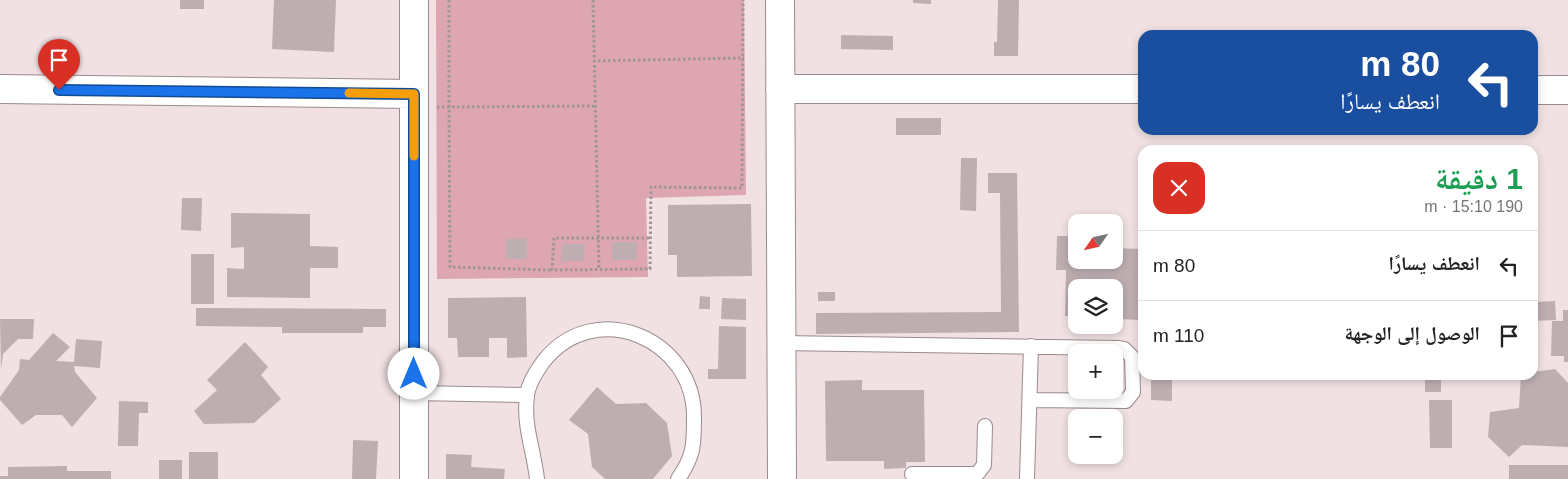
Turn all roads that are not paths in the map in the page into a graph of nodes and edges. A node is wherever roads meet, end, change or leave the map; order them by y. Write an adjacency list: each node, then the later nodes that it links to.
1 (414, 0): 8 (street)
2 (780, 0): 4 (street)
3 (0, 89): 8 (street)
4 (780, 89): 5 (street); 9 (street)
5 (1138, 90)
6 (1538, 90): 7 (street)
7 (1568, 90)
8 (414, 100): 11 (street)
9 (780, 343): 10 (lane); 20 (street)
10 (1031, 346): 13 (lane); 13 (lane)
11 (414, 394): 12 (lane); 17 (street)
12 (527, 394): 18 (lane); 19 (lane)
13 (1031, 400): 21 (lane)
14 (984, 426): 16 (lane)
15 (912, 474): 16 (lane)
16 (973, 477)
17 (414, 479)
18 (537, 479)
19 (678, 479)
20 (782, 479)
21 (1027, 479)

